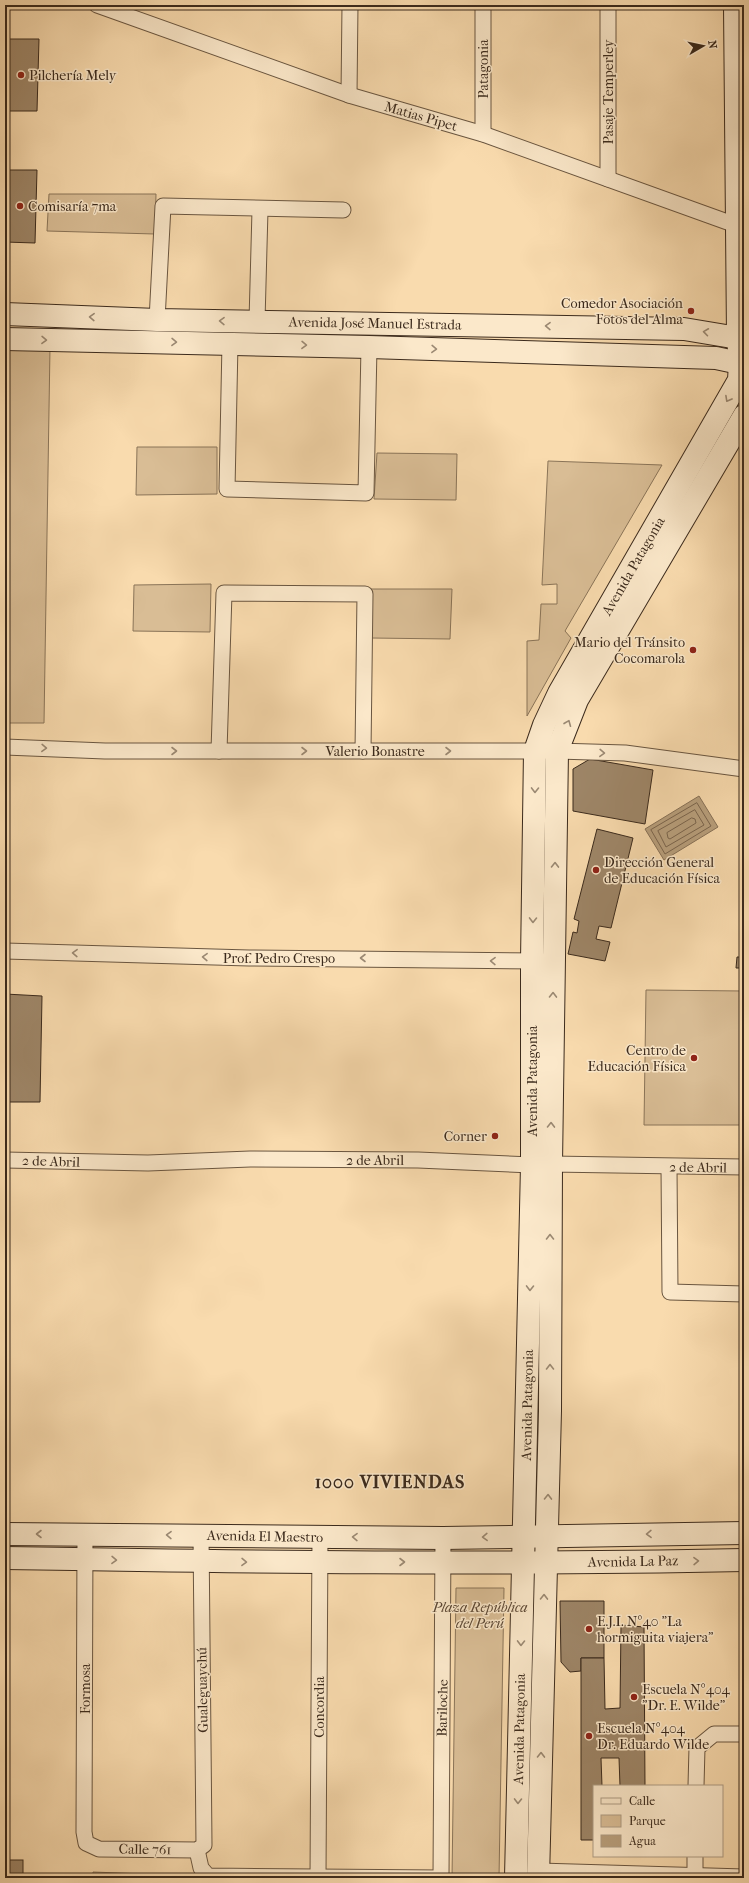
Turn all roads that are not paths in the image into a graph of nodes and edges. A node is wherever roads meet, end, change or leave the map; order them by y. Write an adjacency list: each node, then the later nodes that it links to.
1 (97, 5): 6 (street, Matias Pipet)
2 (350, 5): 6 (street)
3 (483, 5): 7 (street, Patagonia)
4 (608, 5): 9 (street, Pasaje Temperley)
5 (735, 5): 8 (main road, Avenida Patagonia)
6 (349, 95): 7 (street, Matias Pipet)
7 (483, 134): 9 (street, Matias Pipet)
8 (740, 158): 12 (main road, Avenida Patagonia)
9 (608, 179): 12 (street, Matias Pipet)
10 (260, 210): 11 (street); 14 (street); 15 (street)
11 (343, 210)
12 (741, 227): 16 (main road, Avenida Patagonia)
13 (5, 314): 14 (main road, Avenida José Manuel Estrada, one-way to 13)
14 (157, 320): 15 (main road, Avenida José Manuel Estrada, one-way to 14)
15 (256, 321): 16 (main road, Avenida José Manuel Estrada, one-way to 15)
16 (741, 338): 20 (main road, Avenida Patagonia)
17 (5, 339): 18 (main road, Avenida José Manuel Estrada, one-way to 18)
18 (230, 343): 19 (main road, Avenida José Manuel Estrada, one-way to 19); 19 (street)
19 (369, 347): 20 (main road, Avenida José Manuel Estrada, one-way to 20)
20 (742, 364): 25 (main road, Avenida Patagonia, one-way to 25)
21 (744, 416): 26 (main road, Avenida Patagonia, one-way to 21)
22 (5, 747): 23 (street, Valerio Bonastre, one-way to 23)
23 (219, 751): 24 (street, Valerio Bonastre, one-way to 24); 24 (street)
24 (363, 751): 25 (street, Valerio Bonastre, one-way to 25)
25 (536, 751): 26 (street, Valerio Bonastre); 29 (main road, Avenida Patagonia, one-way to 29)
26 (557, 751): 27 (street, Valerio Bonastre, one-way to 27); 30 (main road, Avenida Patagonia, one-way to 26)
27 (744, 768)
28 (5, 951): 29 (street, Prof. Pedro Crespo, one-way to 28)
29 (532, 961): 30 (street, Prof. Pedro Crespo); 32 (main road, Avenida Patagonia)
30 (554, 961): 32 (main road, Avenida Patagonia, one-way to 30)
31 (5, 1160): 32 (street, 2 de Abril)
32 (541, 1165): 33 (street, 2 de Abril); 41 (main road, Avenida Patagonia, one-way to 41); 42 (main road, Avenida Patagonia, one-way to 32)
33 (669, 1167): 34 (street, 2 de Abril); 35 (street)
34 (744, 1167)
35 (744, 1294)
36 (744, 1533): 42 (main road, Avenida La Paz, one-way to 42)
37 (5, 1534): 38 (main road, Avenida El Maestro, one-way to 37)
38 (85, 1534): 39 (main road, Avenida El Maestro, one-way to 38); 45 (street, Formosa)
39 (201, 1535): 40 (main road, Avenida El Maestro); 47 (street, Gualeguaychú)
40 (320, 1536): 43 (main road, Avenida El Maestro, one-way to 40); 50 (street, Concordia)
41 (524, 1536): 42 (main road, Avenida La Paz); 43 (main road, Avenida El Maestro, one-way to 43); 49 (main road, Avenida Patagonia)
42 (547, 1536): 51 (main road, Avenida Patagonia)
43 (443, 1538): 48 (street, Bariloche)
44 (5, 1558): 45 (main road, Avenida El Maestro)
45 (86, 1559): 47 (main road, Avenida El Maestro, one-way to 47); 54 (street, Formosa)
46 (744, 1560): 51 (main road, Avenida La Paz, one-way to 46)
47 (201, 1561): 50 (main road, Avenida El Maestro, one-way to 50); 55 (street, Gualeguaychú)
48 (444, 1562): 49 (main road, Avenida El Maestro); 50 (main road, Avenida El Maestro, one-way to 48); 61 (street, Bariloche)
49 (523, 1562): 51 (main road, Avenida La Paz); 62 (main road, Avenida Patagonia, one-way to 62)
50 (320, 1563): 58 (street, Concordia)
51 (545, 1563): 57 (main road, Avenida Patagonia, one-way to 51)
52 (744, 1734): 53 (street)
53 (696, 1785)
54 (86, 1843): 55 (street, Calle 761)
55 (200, 1848): 58 (street, Gualeguaychú)
56 (695, 1857): 59 (street)
57 (538, 1875): 59 (street)
58 (318, 1877): 61 (street, Gualeguaychú)
59 (695, 1877): 60 (street)
60 (744, 1877)
61 (441, 1878)
62 (516, 1878)

